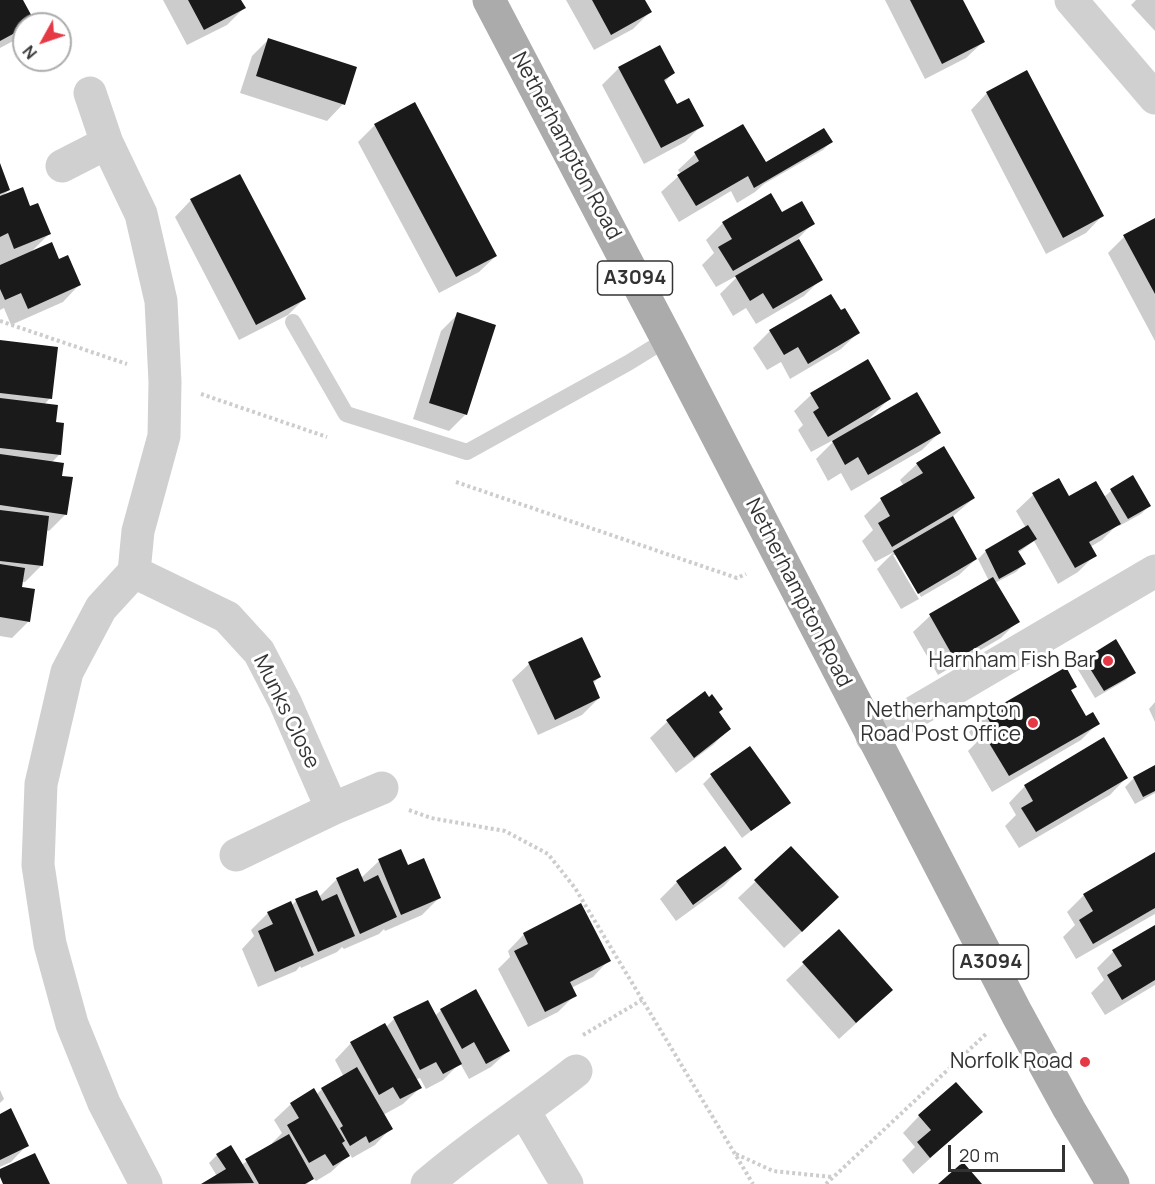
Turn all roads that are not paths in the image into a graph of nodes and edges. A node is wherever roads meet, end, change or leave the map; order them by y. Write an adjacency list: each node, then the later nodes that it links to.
1 (489, 0): 8 (main road, Netherhampton Road / A3094)
2 (1071, 0): 4 (street)
3 (90, 93): 5 (street)
4 (1155, 98)
5 (107, 143): 6 (street); 10 (street)
6 (62, 166)
7 (293, 322): 8 (lane)
8 (667, 339): 11 (main road, Netherhampton Road / A3094)
9 (1155, 571): 11 (street)
10 (134, 572): 13 (street, Munks Close); 17 (street)
11 (872, 737): 20 (main road, Netherhampton Road / A3094)
12 (382, 788): 13 (street)
13 (332, 809): 14 (street)
14 (236, 855)
15 (576, 1055): 16 (street)
16 (524, 1111): 18 (street); 19 (street)
17 (146, 1184)
18 (427, 1184)
19 (567, 1184)
20 (1113, 1184)

